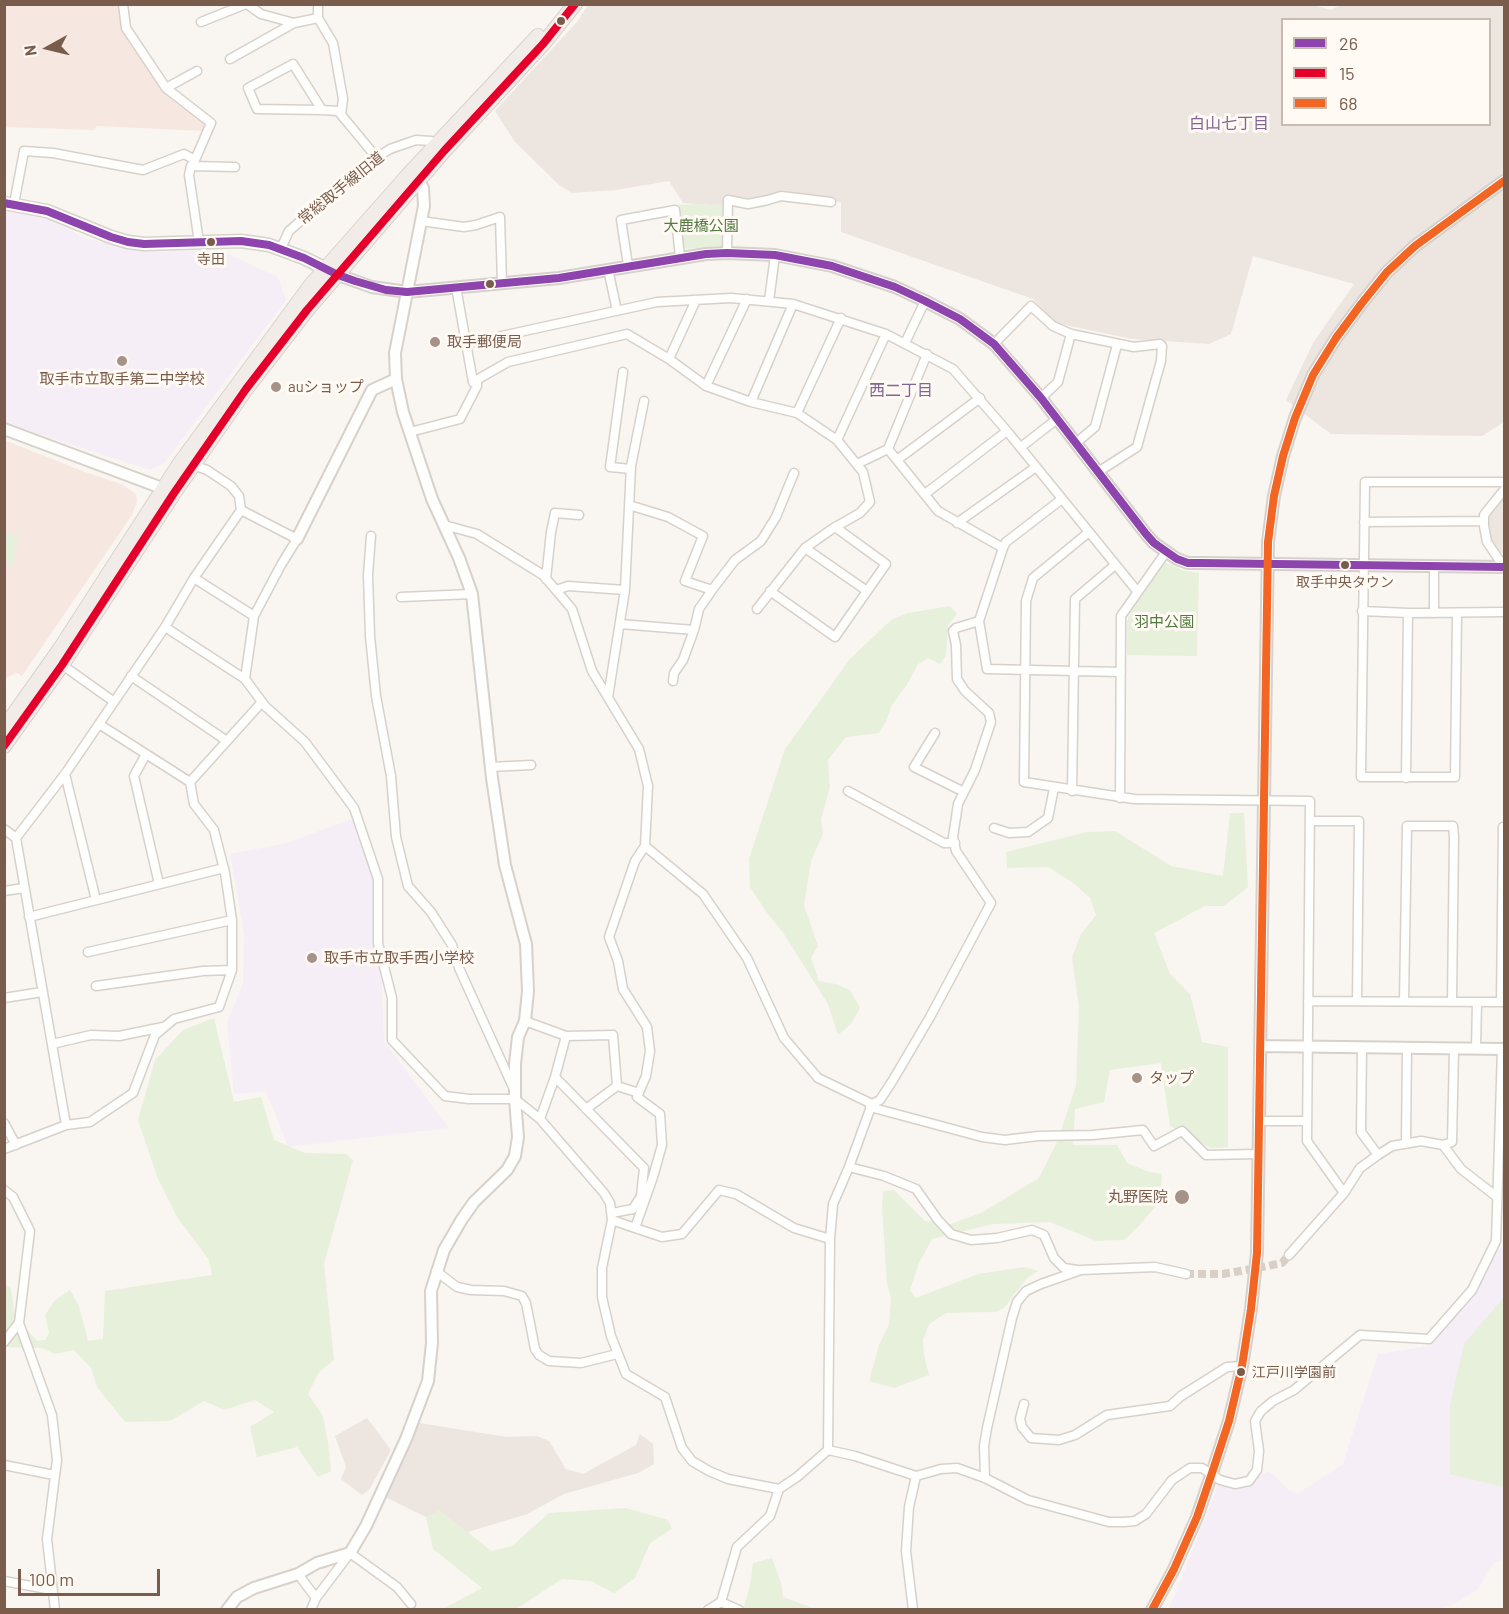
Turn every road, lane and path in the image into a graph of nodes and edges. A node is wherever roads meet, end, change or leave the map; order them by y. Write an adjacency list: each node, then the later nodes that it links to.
1 (123, 4): 11 (street)
2 (247, 4): 7 (street); 8 (street)
3 (318, 4): 6 (street)
4 (563, 4): 14 (highway)
5 (575, 4): 14 (highway)
6 (318, 18): 8 (street); 13 (street)
7 (201, 22)
8 (294, 23): 9 (street)
9 (230, 59)
10 (197, 71): 11 (street)
11 (166, 88): 16 (street)
12 (322, 110): 12 (street); 13 (street)
13 (341, 114): 15 (street)
14 (441, 147): 15 (street, 常総取手線旧道); 18 (highway); 29 (highway)
15 (377, 158): 24 (street, 常総取手線旧道)
16 (193, 163): 17 (street); 21 (street); 23 (street)
17 (235, 167)
18 (418, 181): 22 (street); 31 (highway)
19 (1504, 181): 93 (street)
20 (831, 202): 25 (street)
21 (9, 204): 23 (main road)
22 (421, 221): 32 (street); 34 (street)
23 (199, 242): 24 (main road)
24 (281, 248): 29 (main road)
25 (727, 253): 26 (street); 27 (street)
26 (775, 255): 37 (street); 38 (street)
27 (680, 257): 28 (street); 28 (street)
28 (628, 265): 30 (street)
29 (324, 268): 31 (main road); 76 (highway)
30 (608, 269): 32 (street); 40 (street)
31 (338, 275): 34 (street); 69 (highway)
32 (502, 283): 33 (street)
33 (456, 287): 34 (street); 45 (street)
34 (407, 292): 51 (street)
35 (747, 299): 36 (street); 37 (street); 53 (street)
36 (696, 300): 40 (street); 49 (street)
37 (769, 301): 39 (street)
38 (925, 301): 44 (street); 46 (street)
39 (793, 304): 41 (street); 57 (street)
40 (617, 311): 45 (street)
41 (841, 318): 42 (street); 58 (street)
42 (886, 333): 44 (street); 63 (street)
43 (1071, 334): 46 (street); 47 (street); 55 (street)
44 (905, 343): 48 (street)
45 (465, 344): 52 (street)
46 (994, 344): 55 (street)
47 (1117, 345): 64 (street); 72 (street)
48 (927, 354): 54 (street); 66 (street)
49 (669, 359): 52 (street); 53 (street)
50 (623, 372): 71 (street)
51 (396, 379): 62 (street); 89 (street)
52 (477, 380): 62 (street)
53 (706, 386): 57 (street)
54 (980, 398): 61 (street); 67 (street)
55 (1041, 398): 59 (street)
56 (644, 401): 71 (street)
57 (751, 402): 58 (street)
58 (797, 413): 63 (street)
59 (1057, 419): 64 (street); 65 (street)
60 (4, 429): 76 (street)
61 (1007, 430): 65 (street); 77 (street)
62 (410, 432): 85 (street)
63 (837, 441): 68 (street)
64 (1076, 443): 72 (street)
65 (1020, 447): 70 (street)
66 (888, 449): 67 (street); 68 (street)
67 (897, 460): 77 (street)
68 (857, 464): 86 (street)
69 (193, 465): 76 (highway); 80 (street)
70 (1036, 467): 78 (street); 84 (street)
71 (631, 469): 79 (street)
72 (1098, 472): 92 (street)
73 (794, 473): 102 (street)
74 (1504, 482): 83 (street)
75 (1504, 490): 82 (street)
76 (168, 491): 119 (highway)
77 (925, 494): 84 (street)
78 (1062, 499): 87 (street); 91 (street)
79 (629, 505): 101 (street); 102 (street)
80 (241, 510): 89 (street); 98 (street)
81 (579, 515): 99 (street)
82 (1484, 521): 83 (street); 96 (street)
83 (1364, 522): 95 (street)
84 (957, 523): 91 (street)
85 (444, 525): 99 (street); 106 (street)
86 (835, 527): 90 (street); 104 (street)
87 (1089, 532): 94 (street); 120 (street)
88 (371, 536): 186 (street)
89 (297, 539): 114 (street)
90 (805, 548): 103 (street); 104 (street)
91 (1003, 548): 115 (street)
92 (1166, 552): 93 (street); 105 (street)
93 (1267, 564): 95 (street); 145 (street)
94 (1115, 565): 105 (street); 121 (street)
95 (1362, 565): 97 (street); 109 (street)
96 (1504, 565): 97 (street)
97 (1434, 567): 112 (street)
98 (194, 578): 114 (street); 117 (street)
99 (546, 579): 100 (street)
100 (556, 590): 101 (street); 126 (street)
101 (625, 590): 116 (street)
102 (712, 590): 118 (street)
103 (771, 591): 104 (street); 108 (street)
104 (867, 591)
105 (1137, 591): 122 (street)
106 (472, 594): 107 (street); 136 (street)
107 (401, 597)
108 (757, 609)
109 (1362, 611): 111 (street); 138 (street)
110 (1504, 612): 113 (street)
111 (1408, 613): 112 (street); 138 (street)
112 (1434, 613): 113 (street)
113 (1456, 613): 138 (street)
114 (254, 616): 124 (street)
115 (979, 621): 120 (street); 143 (street)
116 (620, 624): 118 (street); 126 (street)
117 (165, 627): 123 (street); 124 (street)
118 (694, 630): 125 (street)
119 (57, 662): 127 (street); 130 (highway); 133 (highway)
120 (1026, 670): 121 (street); 140 (street)
121 (1073, 671): 122 (street); 142 (street)
122 (1121, 672): 144 (street)
123 (131, 676): 127 (street); 132 (street)
124 (245, 679): 128 (street)
125 (673, 681)
126 (608, 698): 152 (street)
127 (113, 702): 129 (street)
128 (262, 702): 132 (street); 186 (street)
129 (99, 724): 134 (street); 137 (street)
130 (4, 728)
131 (935, 733): 143 (street)
132 (227, 741): 139 (street)
133 (4, 746)
134 (146, 754): 139 (street); 154 (street)
135 (531, 765): 136 (street)
136 (490, 767): 171 (street)
137 (65, 774): 150 (street); 157 (street)
138 (1406, 778)
139 (190, 782): 153 (street)
140 (1054, 788): 142 (street); 148 (street)
141 (848, 791): 151 (street)
142 (1072, 791): 144 (street)
143 (964, 792): 151 (street)
144 (1120, 798): 145 (street)
145 (1264, 801): 146 (street); 175 (street)
146 (1310, 821): 165 (street); 166 (street)
147 (1504, 827): 170 (street)
148 (994, 828)
149 (4, 829): 150 (street)
150 (16, 838): 155 (street)
151 (955, 843): 187 (street)
152 (645, 846): 184 (street); 187 (street)
153 (224, 868): 154 (street); 159 (street)
154 (159, 884): 157 (street)
155 (24, 888): 156 (street); 158 (street)
156 (4, 891)
157 (96, 900): 158 (street)
158 (29, 917): 163 (street)
159 (232, 920): 160 (street); 161 (street)
160 (88, 952)
161 (232, 970): 162 (street); 172 (street)
162 (96, 986)
163 (42, 992): 164 (street); 174 (street)
164 (4, 998)
165 (1308, 1001): 166 (street); 176 (street)
166 (1357, 1001): 167 (street)
167 (1404, 1001): 168 (street); 168 (street)
168 (1452, 1001): 169 (street)
169 (1477, 1002): 170 (street); 180 (street)
170 (1502, 1002)
171 (525, 1021): 173 (street); 186 (street)
172 (164, 1027): 174 (street); 193 (street)
173 (566, 1036): 182 (street); 183 (street)
174 (52, 1044): 193 (street)
175 (1260, 1046): 176 (street); 190 (street)
176 (1309, 1047): 177 (street); 191 (street)
177 (1362, 1047): 178 (street); 199 (street)
178 (1407, 1048): 179 (street); 194 (street)
179 (1454, 1048): 180 (street); 196 (street)
180 (1476, 1049): 181 (street)
181 (1503, 1049): 185 (street)
182 (555, 1077): 188 (street); 189 (street)
183 (617, 1086): 184 (street); 188 (street)
184 (639, 1093): 205 (street)
185 (1503, 1093): 203 (street)
186 (514, 1094): 189 (street); 210 (street)
187 (871, 1106): 198 (street); 200 (street)
188 (586, 1109): 204 (street)
189 (540, 1119): 204 (street)
190 (1259, 1121): 191 (street); 198 (street)
191 (1307, 1122): 202 (street)
192 (4, 1123): 195 (street)
193 (66, 1125): 195 (street)
194 (1406, 1142): 196 (street); 199 (street)
195 (16, 1145): 197 (street)
196 (1443, 1145): 203 (street)
197 (4, 1149)
198 (1259, 1154): 215 (street)
199 (1378, 1155): 202 (street)
200 (849, 1167): 206 (street); 209 (street)
201 (4, 1190): 212 (street)
202 (1344, 1193): 208 (street)
203 (1497, 1197): 207 (street)
204 (612, 1216): 205 (street); 214 (street)
205 (635, 1228): 206 (street)
206 (830, 1239): 217 (street)
207 (1501, 1242): 219 (street)
208 (1289, 1255)
209 (1081, 1270): 211 (street); 222 (street)
210 (436, 1271): 214 (street); 224 (street)
211 (1186, 1274)
212 (19, 1323): 213 (street); 220 (street)
213 (4, 1342)
214 (617, 1354): 223 (street)
215 (1242, 1366): 216 (street); 219 (street)
216 (1024, 1404)
217 (828, 1450): 221 (street); 223 (street)
218 (4, 1465): 220 (street)
219 (1212, 1473): 222 (street); 237 (street)
220 (54, 1475): 227 (street)
221 (916, 1476): 222 (street); 236 (street)
222 (985, 1478)
223 (779, 1489): 229 (street)
224 (350, 1553): 225 (street); 228 (street); 230 (street)
225 (298, 1574): 228 (street); 232 (street)
226 (4, 1581): 227 (street)
227 (52, 1590): 231 (street)
228 (316, 1598): 233 (street)
229 (721, 1602): 234 (street); 235 (street)
230 (411, 1604)
231 (55, 1610)
232 (227, 1610)
233 (311, 1610)
234 (708, 1610)
235 (739, 1610)
236 (913, 1610)
237 (1152, 1610)

